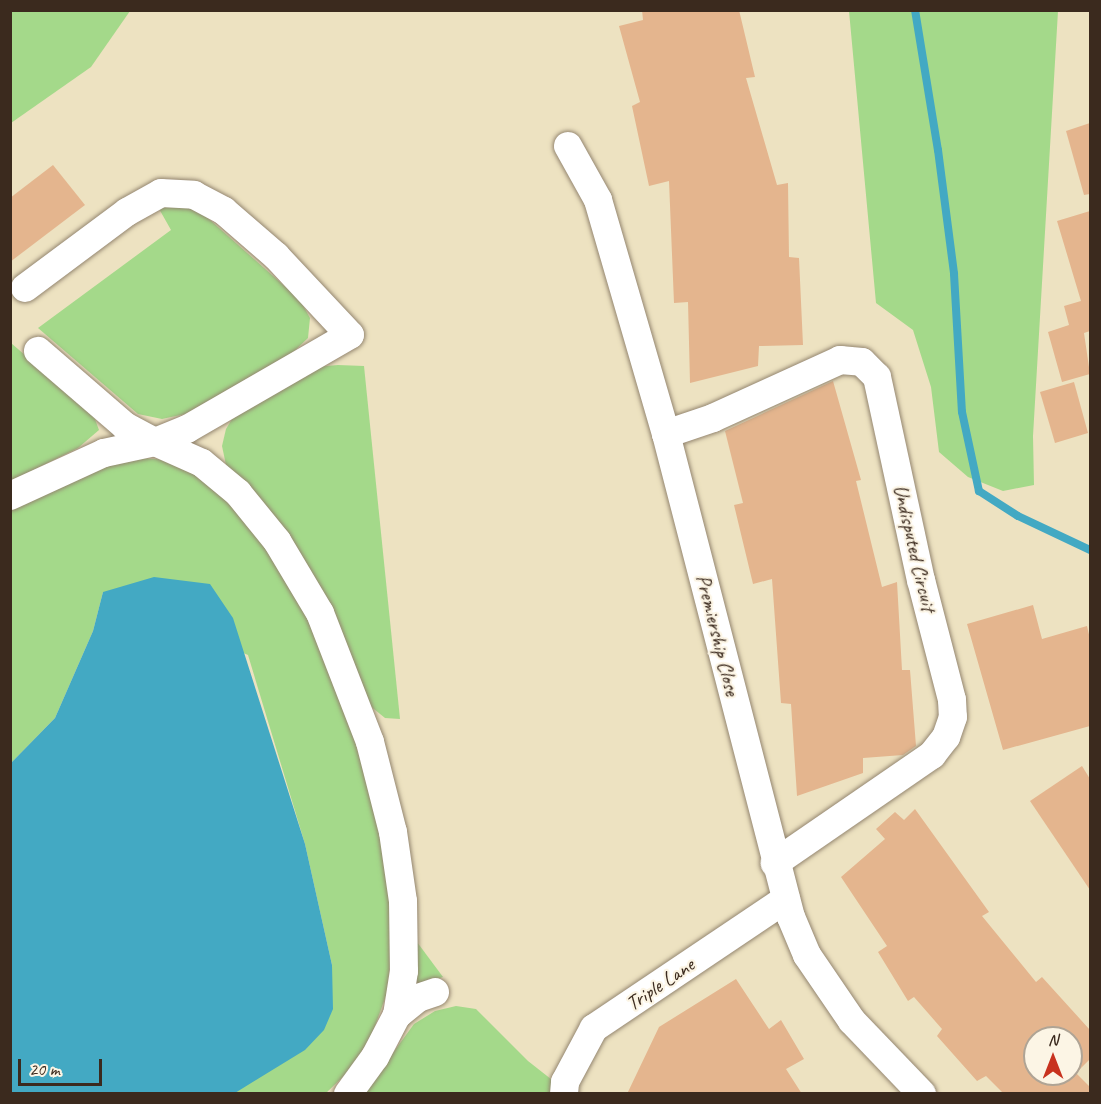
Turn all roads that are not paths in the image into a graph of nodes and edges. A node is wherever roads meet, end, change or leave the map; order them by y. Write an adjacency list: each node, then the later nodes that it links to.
1 (568, 146): 4 (street, Premiership Close)
2 (25, 288): 5 (street)
3 (38, 351): 5 (street)
4 (666, 434): 7 (street, Premiership Close); 7 (street, Undisputed Circuit)
5 (155, 442): 6 (street); 9 (street)
6 (10, 496)
7 (775, 863): 8 (street, Premiership Close)
8 (786, 900): 14 (street, Triple Lane); 15 (street, Premiership Close)
9 (403, 901): 10 (street); 12 (street)
10 (424, 933)
11 (435, 992): 12 (street)
12 (397, 1015): 13 (street)
13 (348, 1094)
14 (564, 1094)
15 (922, 1094)

